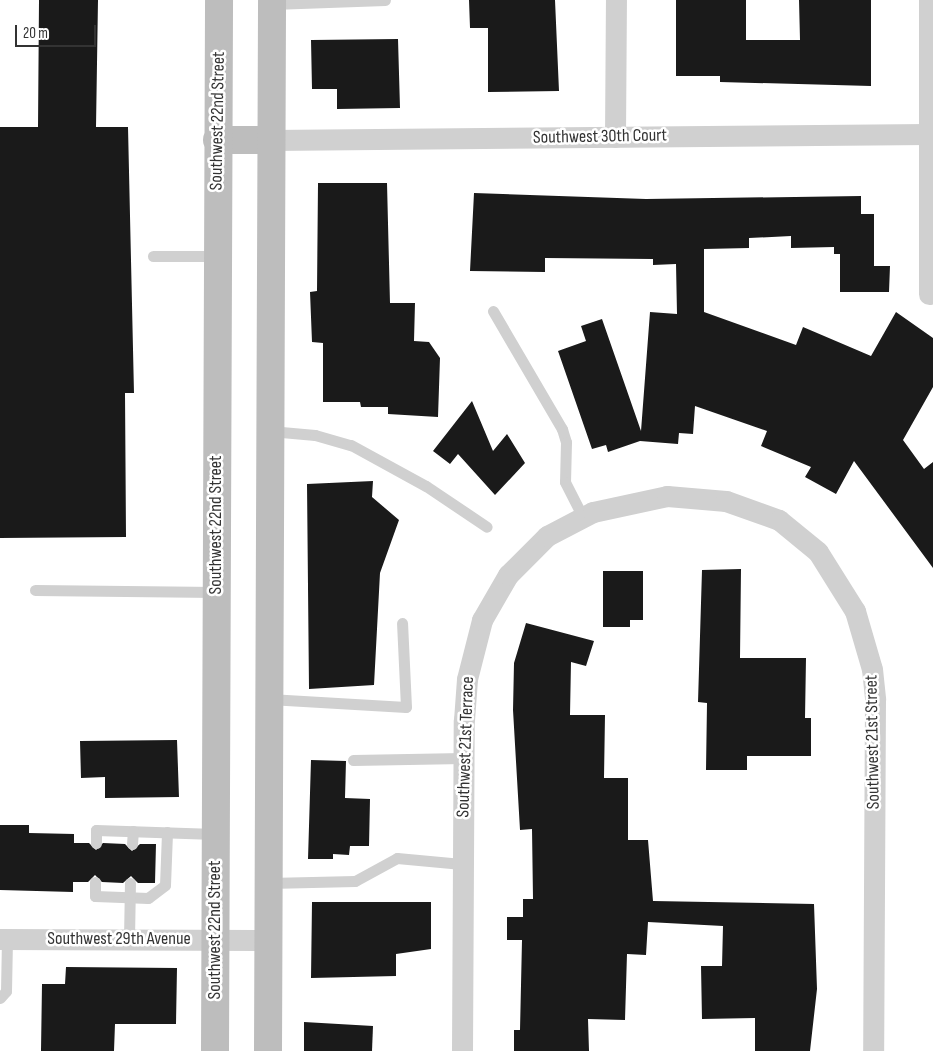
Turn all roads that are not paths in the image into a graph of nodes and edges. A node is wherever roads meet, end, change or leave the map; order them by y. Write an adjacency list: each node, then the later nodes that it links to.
1 (218, 0): 9 (main road, Southwest 22nd Street)
2 (376, 0): 3 (lane); 6 (lane)
3 (385, 0)
4 (616, 0): 8 (street)
5 (929, 0): 7 (street)
6 (272, 2): 10 (main road)
7 (928, 134): 8 (street, Southwest 30th Court); 13 (street)
8 (615, 137): 10 (street, Southwest 30th Court)
9 (217, 140): 10 (main road); 12 (main road, Southwest 22nd Street)
10 (271, 140): 15 (main road)
11 (153, 256): 12 (lane)
12 (216, 256): 20 (main road, Southwest 22nd Street)
13 (929, 294)
14 (493, 311): 17 (lane)
15 (270, 431): 18 (lane); 22 (main road)
16 (667, 496): 17 (street, Southwest 21st Terrace); 43 (street, Southwest 21st Street)
17 (582, 516): 23 (street, Southwest 21st Terrace)
18 (487, 527)
19 (34, 590): 20 (lane)
20 (216, 592): 27 (main road, Southwest 22nd Street)
21 (402, 623): 22 (lane)
22 (270, 699): 33 (main road)
23 (463, 758): 24 (lane); 30 (street, Southwest 21st Terrace)
24 (353, 760)
25 (133, 831): 26 (lane); 28 (lane); 29 (lane)
26 (167, 832): 27 (lane); 34 (lane)
27 (215, 834): 37 (main road, Southwest 22nd Street)
28 (96, 843)
29 (132, 844)
30 (462, 864): 33 (lane); 42 (street, Southwest 21st Terrace)
31 (95, 882): 34 (lane)
32 (130, 883): 34 (lane)
33 (269, 883): 38 (main road)
34 (129, 897): 36 (lane)
35 (4, 939): 36 (street, Southwest 29th Avenue); 39 (lane)
36 (129, 939): 37 (street, Southwest 29th Avenue)
37 (215, 940): 38 (street, Southwest 29th Avenue); 40 (main road, Southwest 22nd Street)
38 (269, 940): 41 (main road)
39 (0, 998)
40 (215, 1051)
41 (268, 1051)
42 (462, 1051)
43 (873, 1051)

